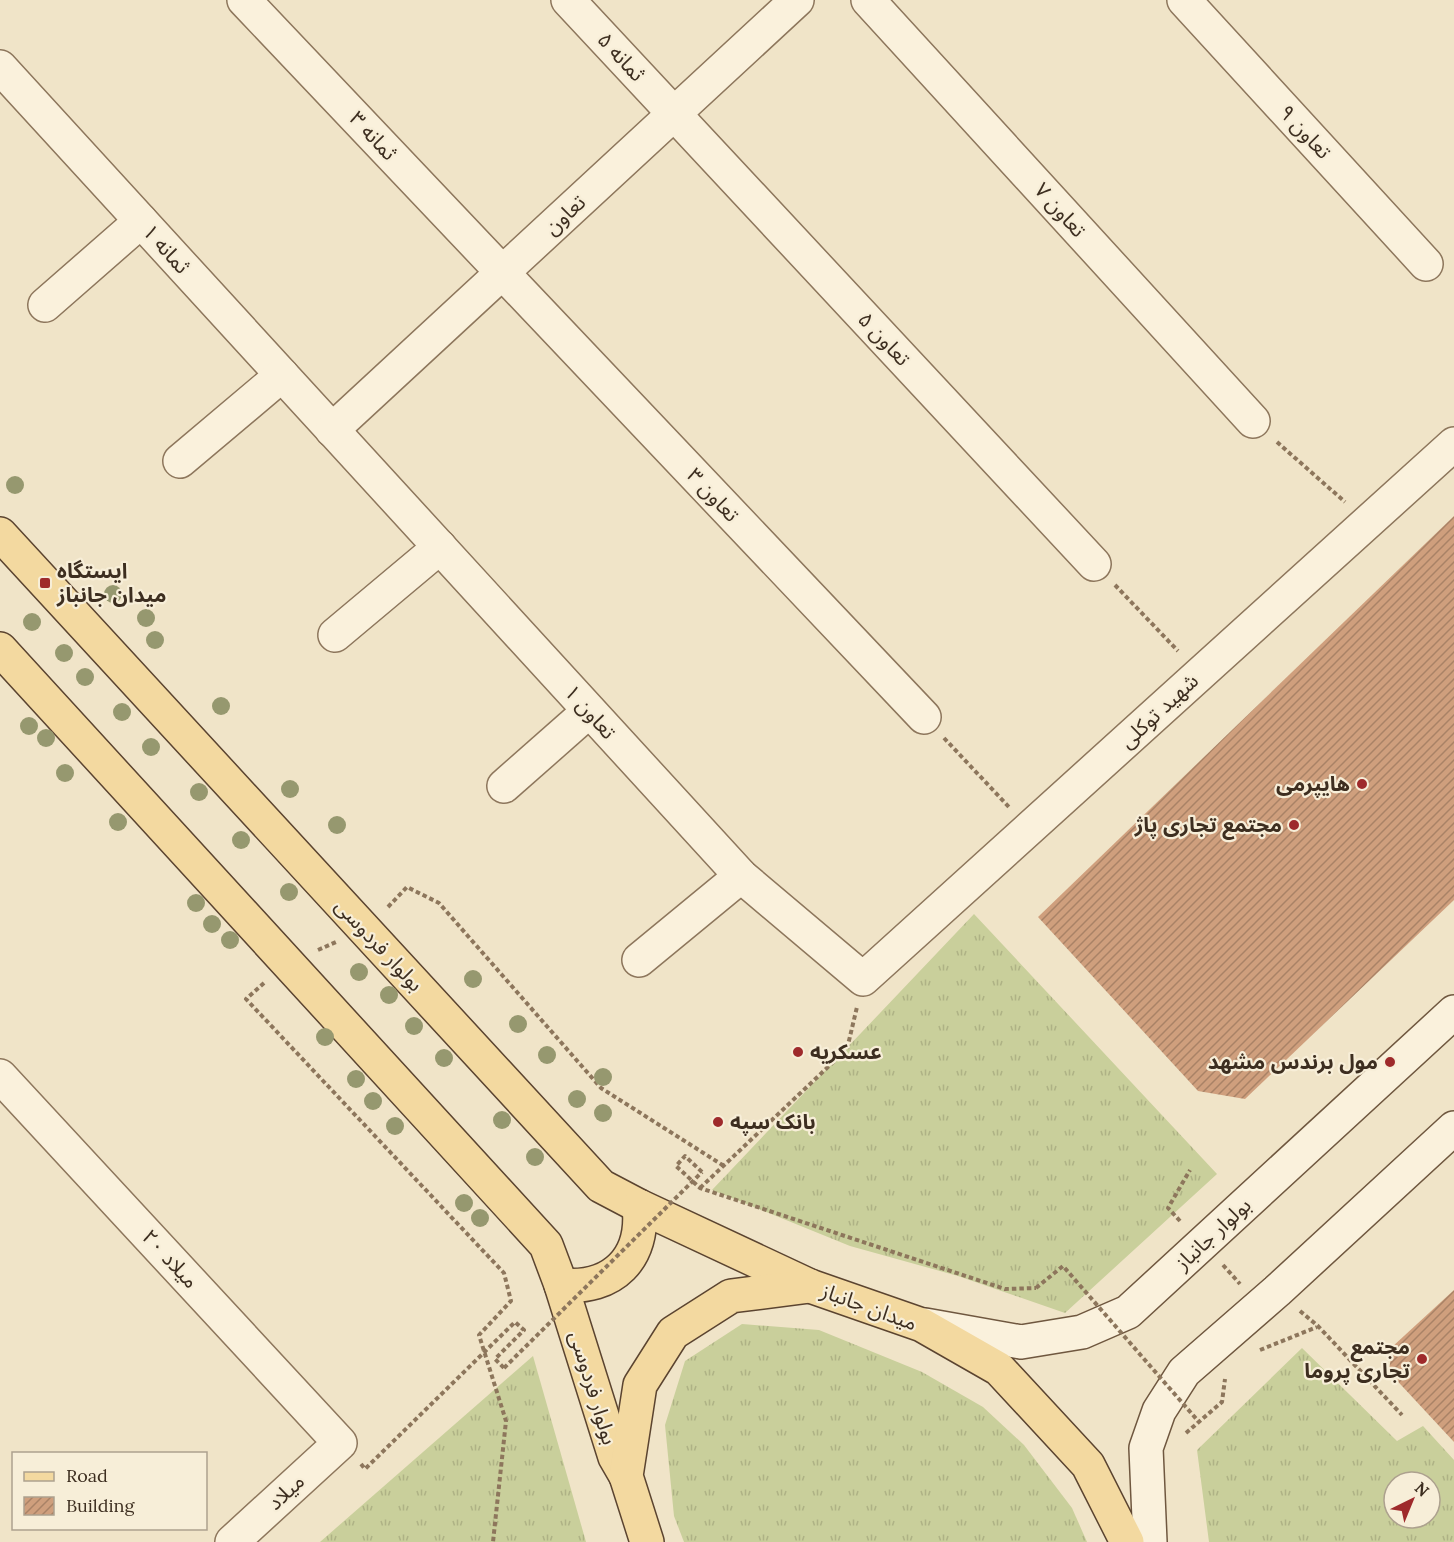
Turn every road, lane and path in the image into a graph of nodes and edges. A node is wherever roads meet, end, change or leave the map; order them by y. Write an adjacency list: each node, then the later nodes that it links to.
1 (244, 0): 10 (street, ثمانه ۳)
2 (568, 0): 7 (street, ثمانه ۵)
3 (797, 0): 7 (street, تعاون)
4 (868, 0): 13 (street, تعاون ۷)
5 (1184, 0): 9 (street, تعاون ۹)
6 (0, 67): 8 (street, ثمانه ۱)
7 (674, 114): 10 (street, تعاون); 20 (street, تعاون ۵)
8 (141, 221): 11 (street); 12 (street, ثمانه ۱)
9 (1426, 264)
10 (502, 272): 14 (street, تعاون); 25 (street, تعاون ۳)
11 (45, 305)
12 (282, 375): 14 (street, ثمانه ۱); 16 (street)
13 (1252, 421): 17 (path)
14 (332, 430): 19 (street, تعاون ۱)
15 (1454, 444): 17 (street, شهید توکلی)
16 (180, 461)
17 (1368, 523): 23 (street, شهید توکلی)
18 (0, 534): 29 (main road, بولوار فردوسی)
19 (440, 548): 21 (street); 24 (street, تعاون ۱)
20 (1094, 564): 23 (path)
21 (335, 635)
22 (0, 649): 31 (main road, بولوار فردوسی)
23 (1200, 674): 27 (street, شهید توکلی)
24 (589, 711): 26 (street); 28 (street, تعاون ۱)
25 (924, 717): 27 (path)
26 (504, 786)
27 (1030, 829): 32 (street, شهید توکلی)
28 (741, 876): 30 (street); 32 (street, تعاون ۱)
29 (366, 931): 31 (path); 36 (path); 38 (main road, بولوار فردوسی)
30 (639, 960)
31 (286, 962): 39 (main road, بولوار فردوسی); 45 (path)
32 (863, 979): 36 (path)
33 (1454, 1012): 42 (street, بولوار جانباز)
34 (0, 1076): 50 (street, میلاد ۲۰)
35 (1454, 1128): 41 (street)
36 (724, 1166): 37 (path)
37 (700, 1188): 45 (path, bridge); 48 (path, bridge)
38 (639, 1206): 39 (main road); 40 (main road, بولوار فردوسی)
39 (561, 1285): 51 (main road, بولوار فردوسی)
40 (810, 1286): 42 (main road, میدان جانباز); 51 (main road, میدان جانباز)
41 (1276, 1291): 43 (path); 56 (street)
42 (922, 1325): 55 (main road, میدان جانباز)
43 (1318, 1326): 44 (path); 47 (path)
44 (1257, 1351)
45 (485, 1352): 50 (path); 53 (path)
46 (1222, 1402): 48 (path)
47 (1402, 1415)
48 (1199, 1422): 49 (path)
49 (1183, 1436)
50 (340, 1443): 52 (street, میلاد)
51 (626, 1476): 54 (main road, میدان جانباز)
52 (232, 1542)
53 (493, 1542)
54 (647, 1542)
55 (1127, 1542)
56 (1150, 1542)

